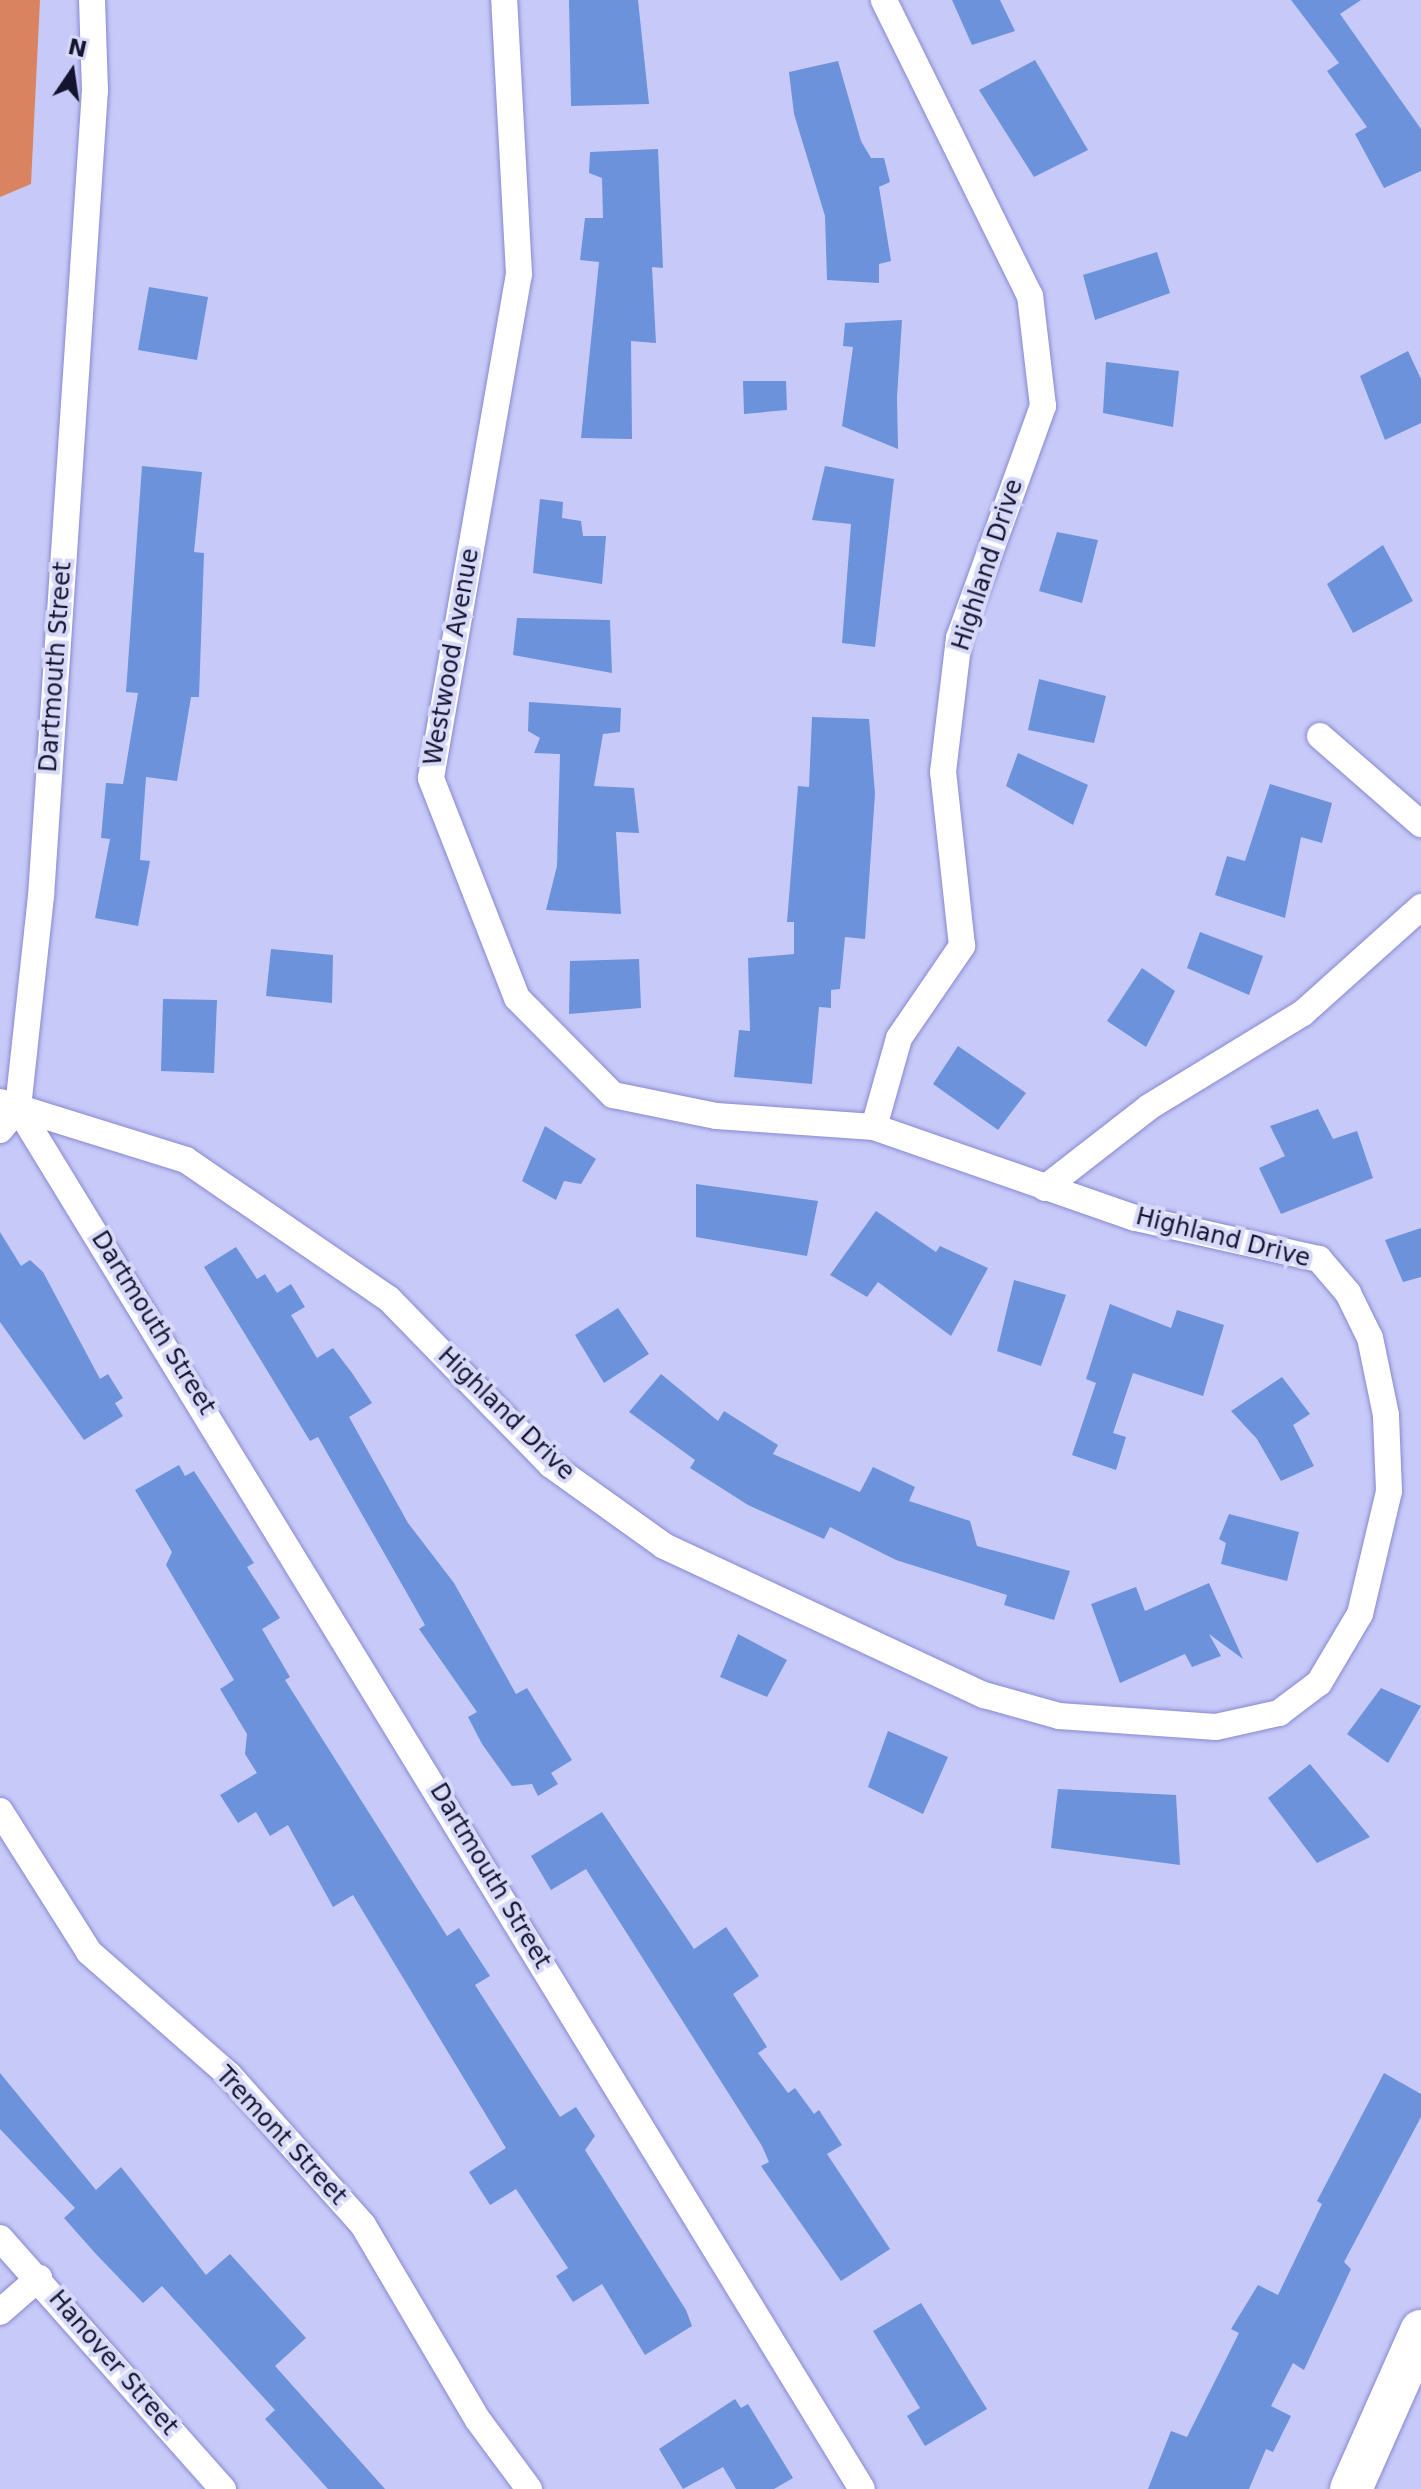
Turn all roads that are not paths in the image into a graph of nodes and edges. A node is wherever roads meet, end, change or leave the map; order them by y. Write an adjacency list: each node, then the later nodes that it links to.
1 (92, 0): 7 (street, Dartmouth Street)
2 (504, 0): 8 (street, Westwood Avenue)
3 (884, 0): 8 (street, Highland Drive)
4 (1320, 736): 5 (street)
5 (1421, 824)
6 (1421, 907): 10 (street)
7 (6, 1102): 9 (street); 10 (street, Highland Drive); 18 (street, Dartmouth Street)
8 (874, 1127): 10 (street, Highland Drive)
9 (0, 1130)
10 (1045, 1188)
11 (0, 1811): 17 (street, Tremont Street)
12 (0, 2238): 13 (street, Hanover Street)
13 (39, 2278): 14 (street); 16 (street, Hanover Street)
14 (0, 2312)
15 (1421, 2331): 19 (main road)
16 (223, 2489)
17 (529, 2489)
18 (862, 2489)
19 (1351, 2489)

